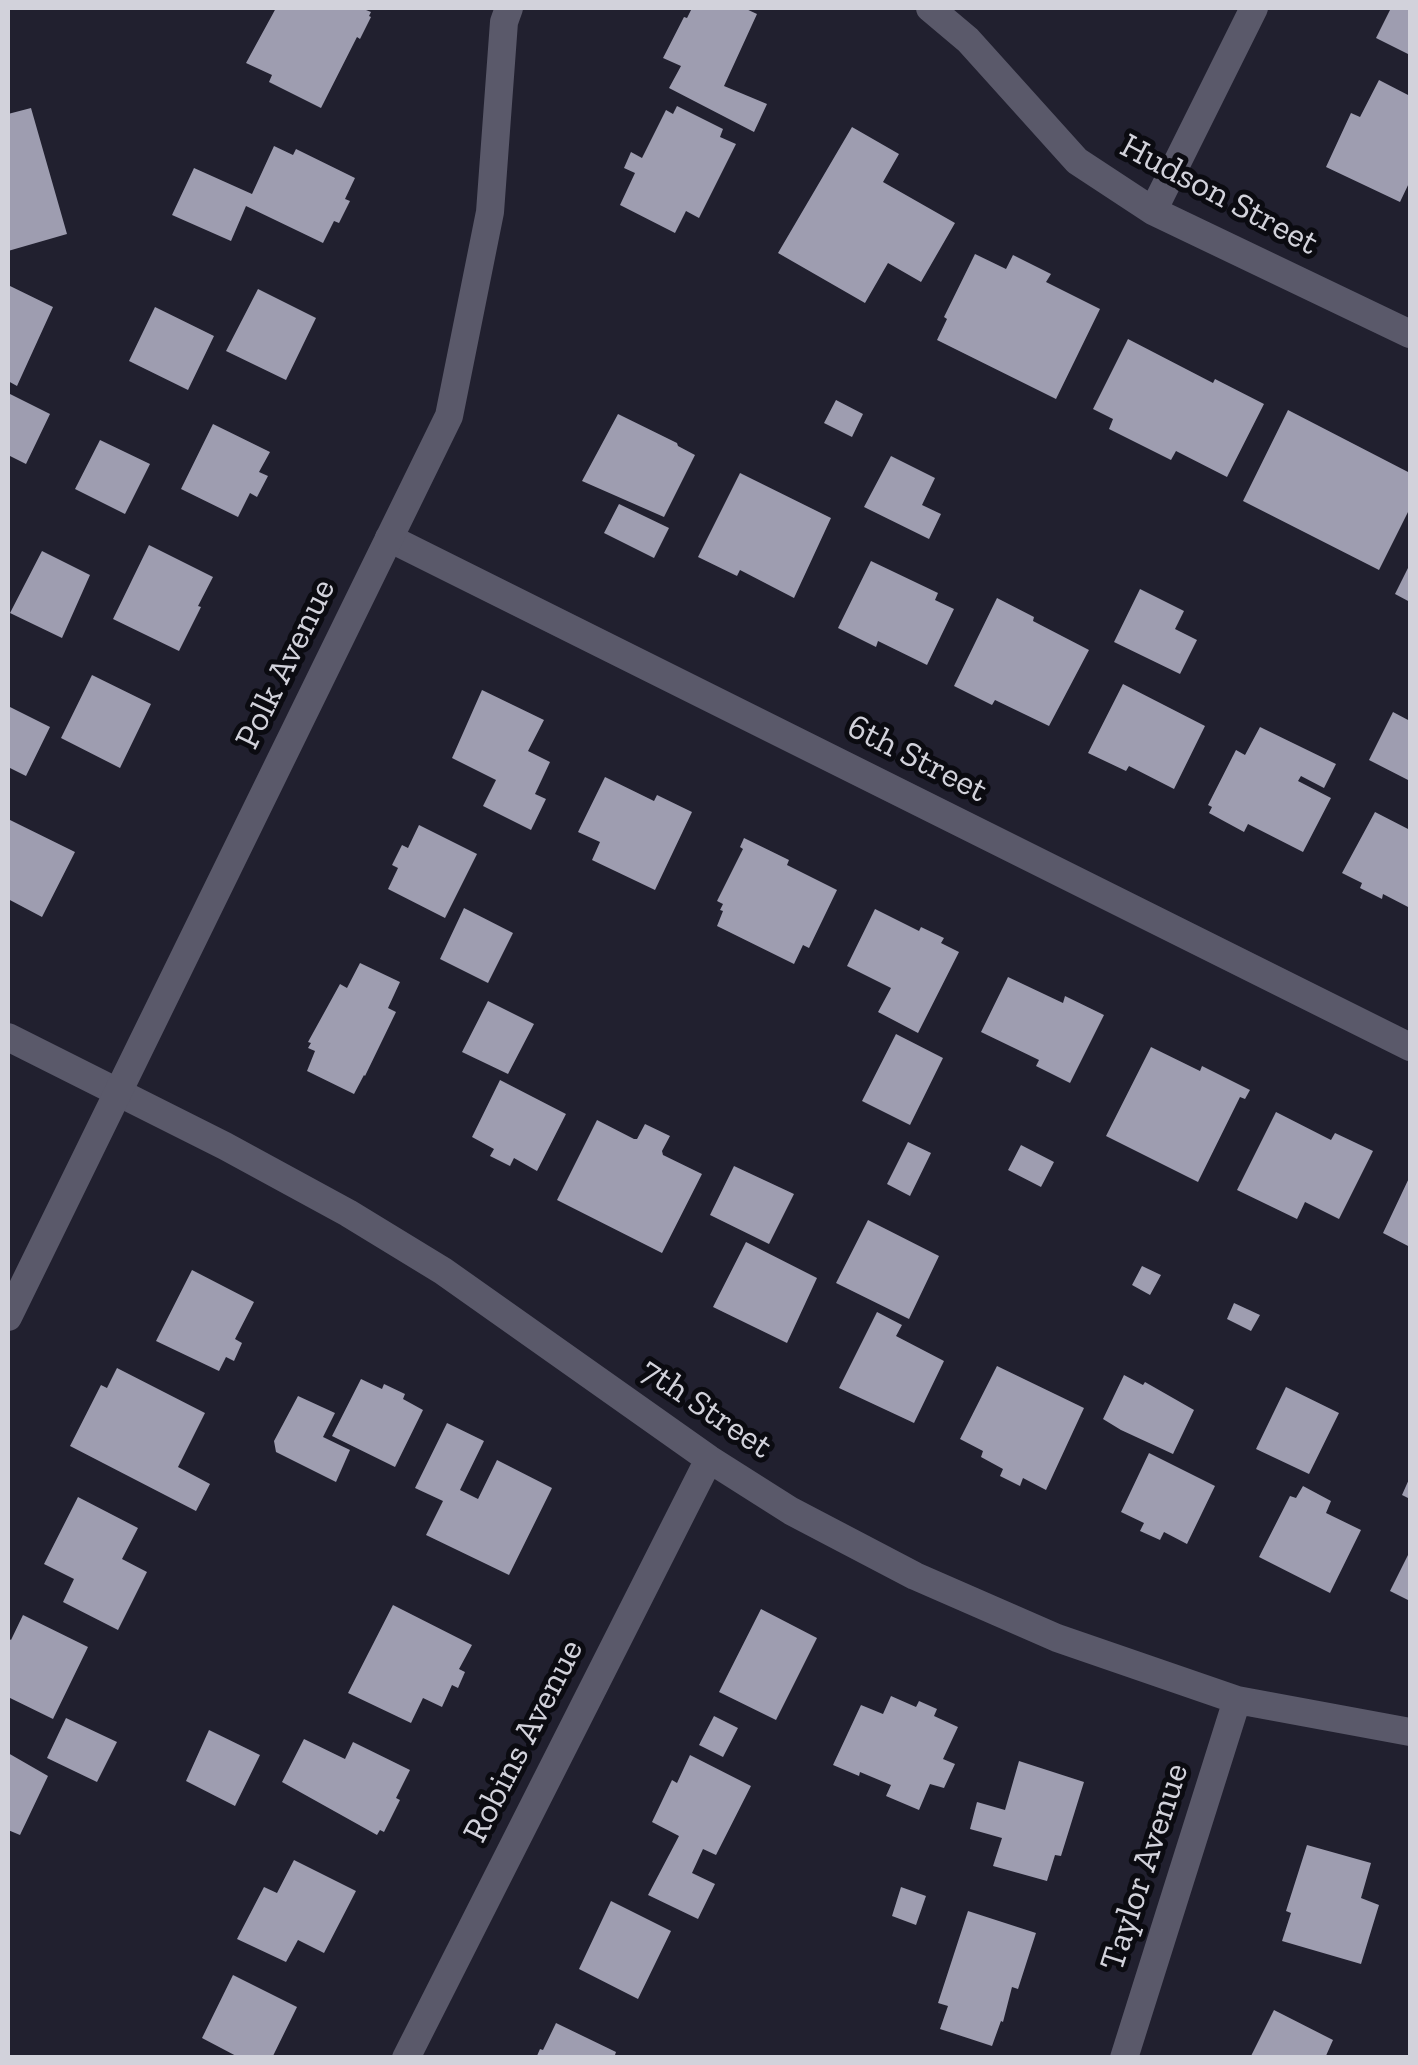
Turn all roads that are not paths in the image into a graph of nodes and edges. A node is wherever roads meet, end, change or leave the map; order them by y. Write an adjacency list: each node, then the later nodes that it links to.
1 (508, 8): 6 (street, Polk Avenue)
2 (930, 8): 4 (street, Hudson Street)
3 (1254, 8): 4 (street)
4 (1153, 211): 5 (street, Hudson Street)
5 (1410, 334)
6 (390, 538): 8 (street, 6th Street); 9 (street, Polk Avenue)
7 (8, 1037): 9 (street, 7th Street)
8 (1410, 1047)
9 (119, 1093): 10 (street, Polk Avenue); 11 (street, 7th Street)
10 (8, 1317)
11 (709, 1458): 12 (street, 7th Street); 14 (street, Robins Avenue)
12 (1237, 1700): 13 (street, 7th Street); 15 (street, Taylor Avenue)
13 (1410, 1732)
14 (406, 2058)
15 (1124, 2058)

